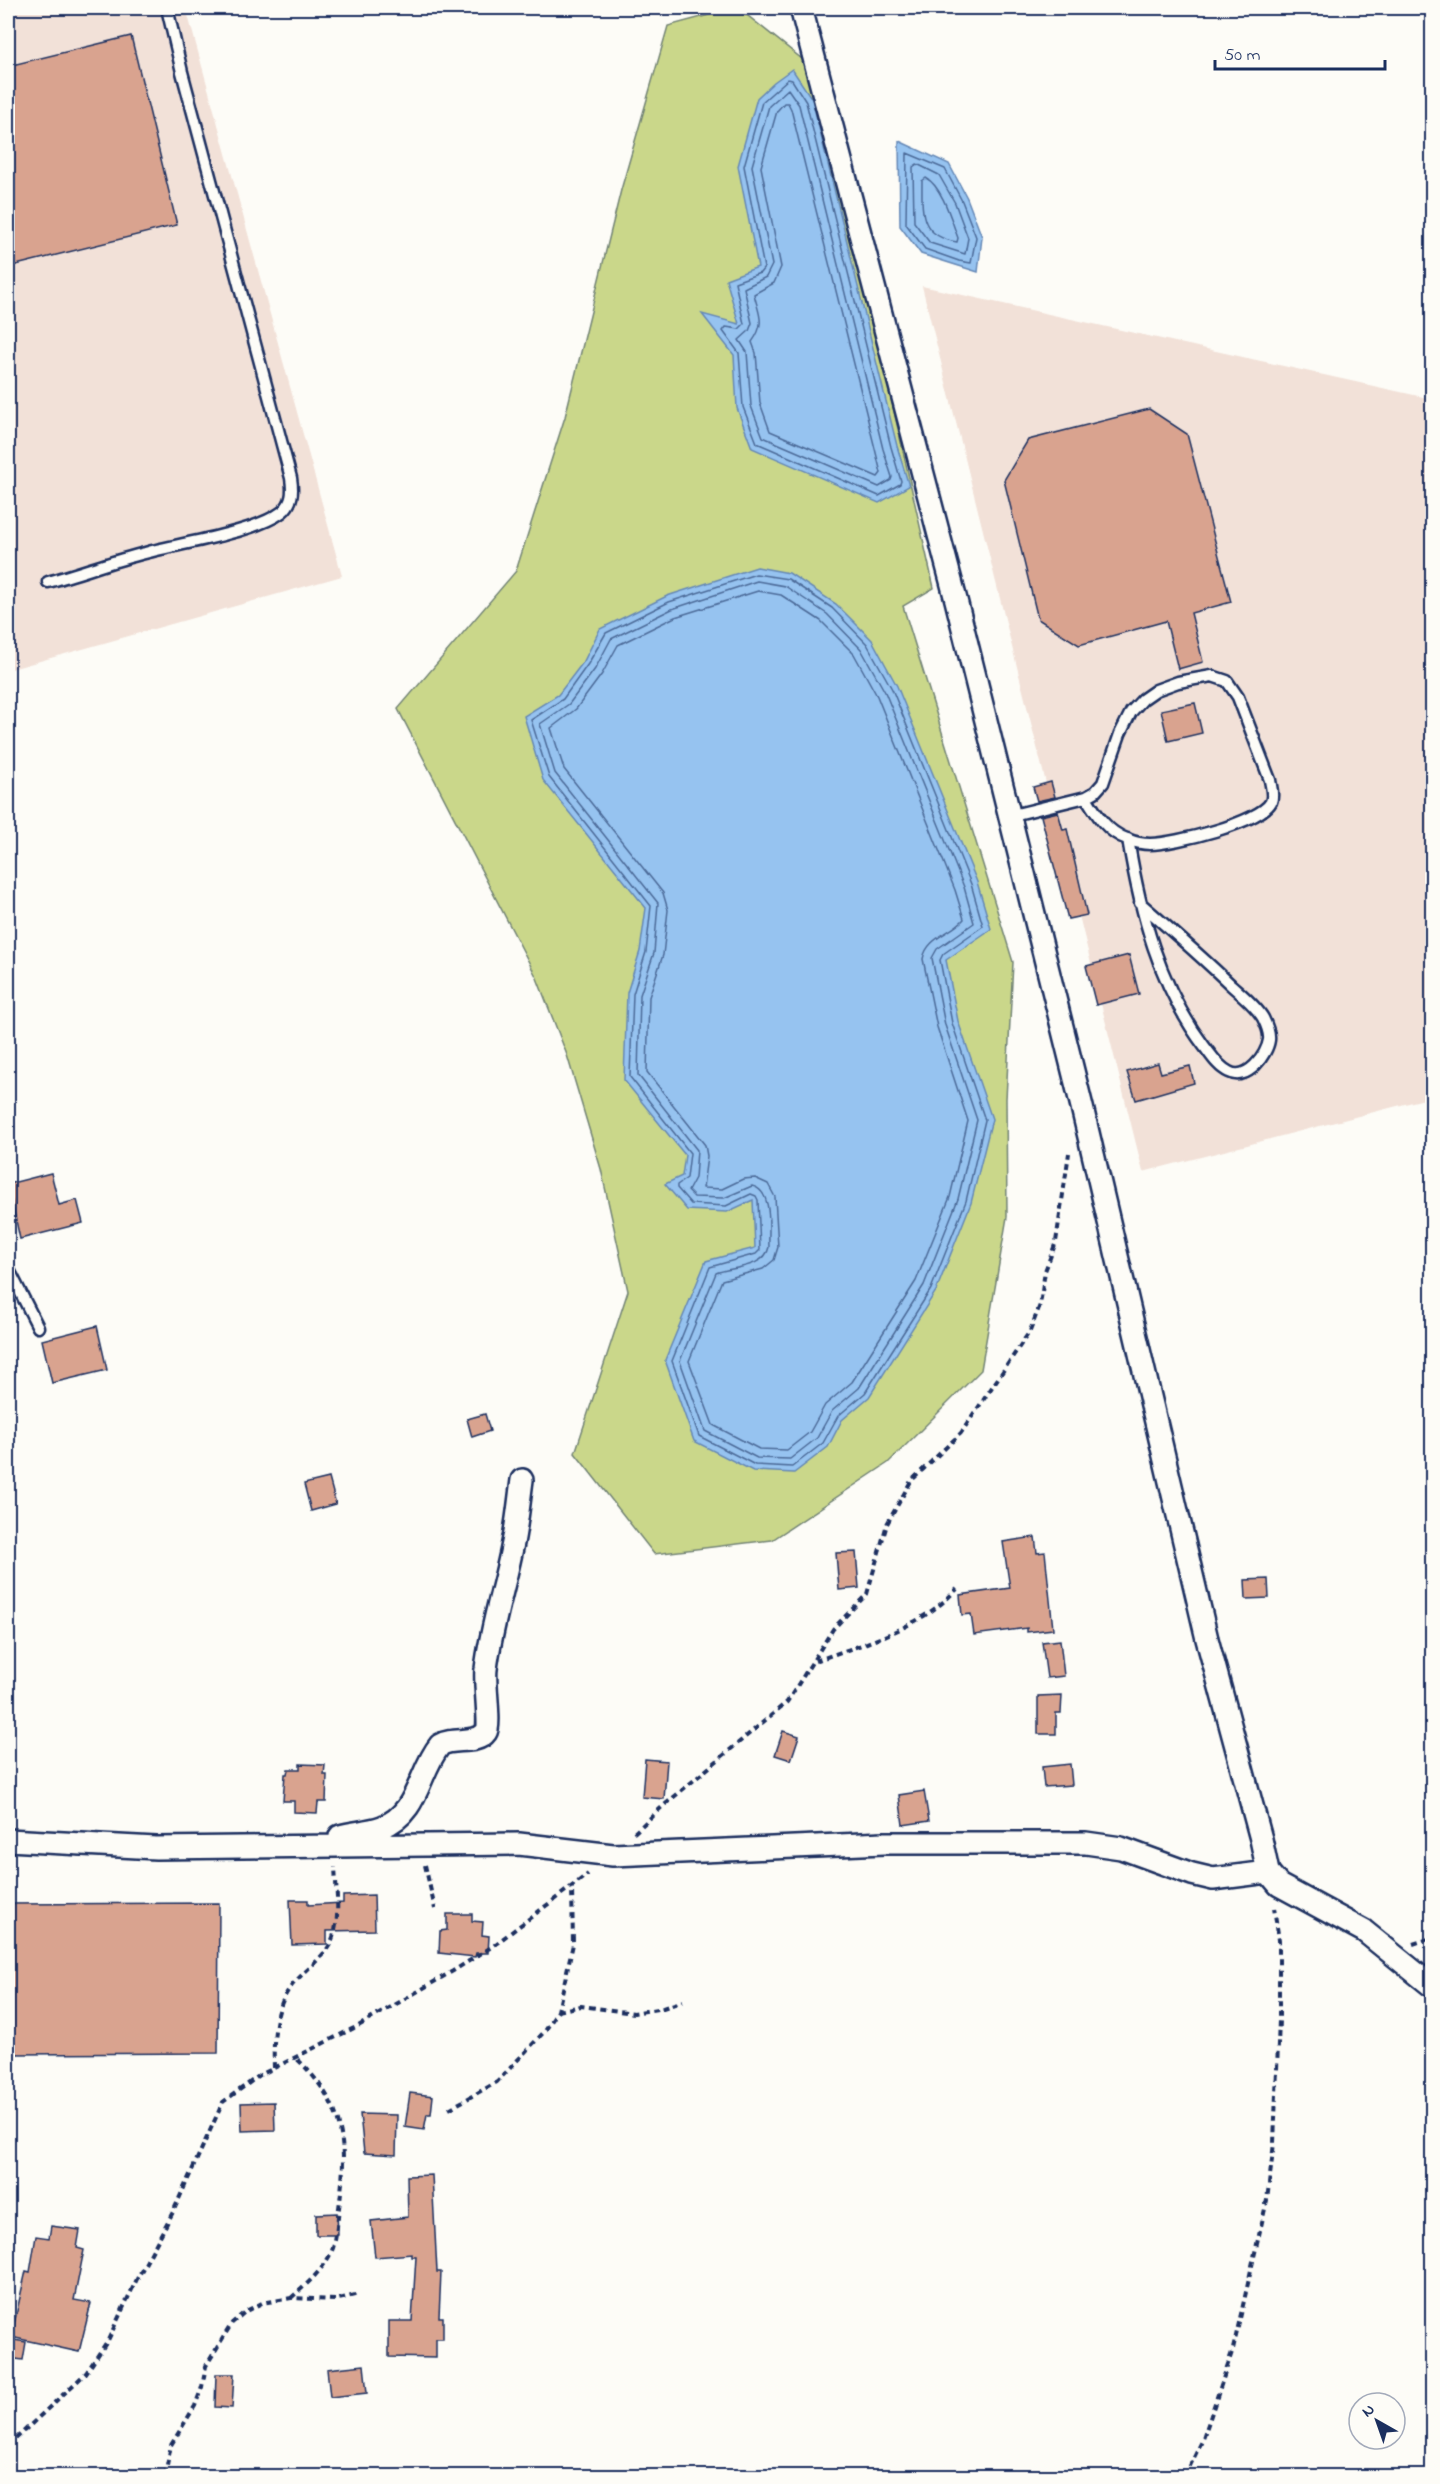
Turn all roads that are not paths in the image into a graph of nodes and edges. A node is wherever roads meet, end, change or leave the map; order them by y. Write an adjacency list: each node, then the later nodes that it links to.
1 (167, 8): 3 (lane)
2 (801, 8): 5 (street)
3 (48, 582)
4 (1086, 797): 5 (lane); 6 (lane); 6 (lane)
5 (1009, 816): 13 (street)
6 (1128, 839): 7 (lane)
7 (1140, 903): 7 (lane)
8 (8, 1268): 9 (lane)
9 (38, 1327)
10 (522, 1480): 12 (street)
11 (8, 1840): 12 (street)
12 (327, 1846): 13 (street)
13 (1273, 1878): 14 (street)
14 (1432, 1986)

